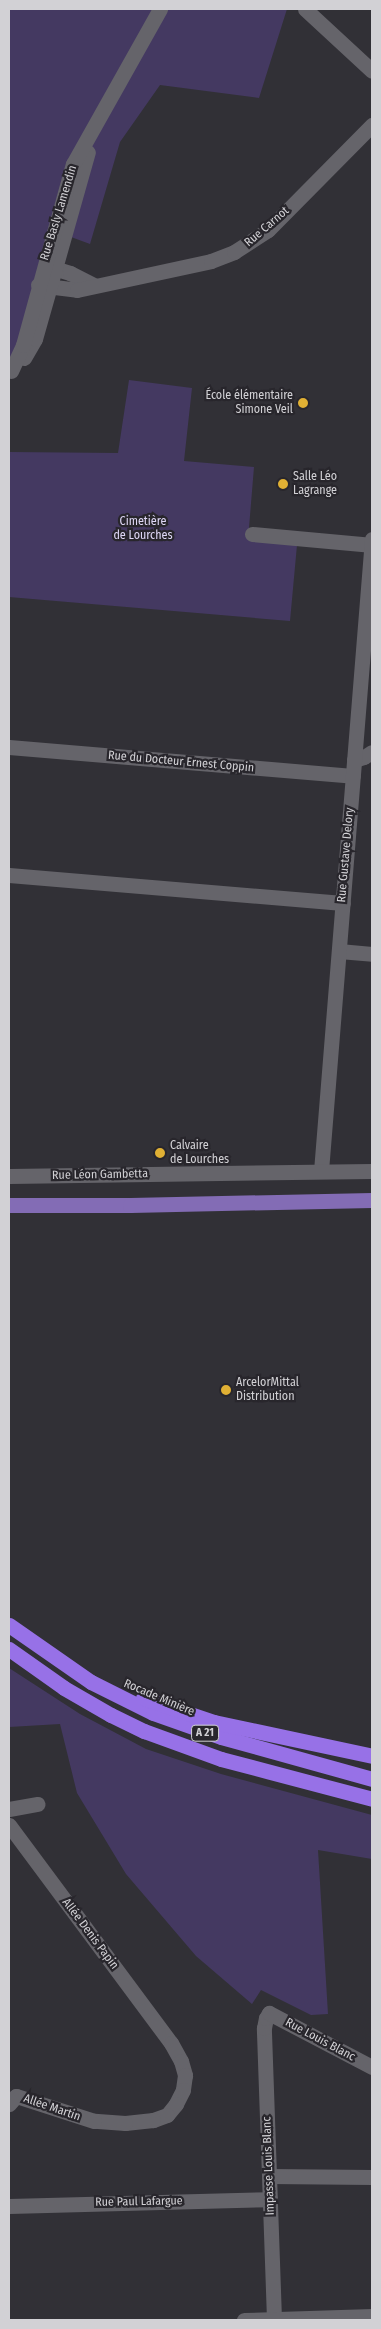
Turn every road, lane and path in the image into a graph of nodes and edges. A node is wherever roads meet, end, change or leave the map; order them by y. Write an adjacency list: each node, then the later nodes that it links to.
1 (160, 9): 7 (street, Rue Basly Lamendin)
2 (305, 9): 3 (street)
3 (372, 71)
4 (372, 125): 6 (street, Rue Carnot)
5 (372, 132): 6 (street, Rue Carnot)
6 (358, 138): 8 (street, Rue Carnot)
7 (49, 267): 8 (street); 9 (street, Rue Basly Lamendin)
8 (94, 285): 9 (street, Rue Carnot)
9 (44, 286): 10 (street, Rue Basly Lamendin)
10 (10, 372)
11 (252, 534): 13 (street)
12 (372, 539): 13 (street, Rue Gustave Delory)
13 (372, 545): 14 (street, Rue Gustave Delory)
14 (369, 610): 17 (street, Rue Gustave Delory)
15 (9, 747): 18 (street, Rue du Docteur Ernest Coppin)
16 (372, 752): 17 (street)
17 (354, 760): 18 (street, Rue Gustave Delory)
18 (353, 776): 20 (street, Rue Gustave Delory)
19 (9, 875): 20 (street)
20 (343, 903): 21 (street, Rue Gustave Delory)
21 (339, 951): 22 (street); 23 (street, Rue Gustave Delory)
22 (372, 954)
23 (321, 1171): 24 (street, Rue Léon Gambetta); 25 (street, Rue Léon Gambetta)
24 (372, 1171)
25 (9, 1176)
26 (372, 1200): 27 (main road)
27 (9, 1205)
28 (9, 1624): 30 (highway, Rocade Minière / A 21)
29 (9, 1649): 33 (highway, A 21)
30 (51, 1656): 31 (highway); 32 (highway, Rocade Minière / A 21)
31 (372, 1756)
32 (372, 1779)
33 (372, 1799)
34 (38, 1804): 35 (street)
35 (9, 1810)
36 (9, 1825): 38 (street, Allée Denis Papin)
37 (268, 2013): 39 (street, Rue Louis Blanc); 41 (street, Impasse Louis Blanc)
38 (172, 2042): 40 (street, Allée Martin)
39 (372, 2067)
40 (11, 2095)
41 (269, 2176): 42 (street); 43 (street, Impasse Louis Blanc)
42 (372, 2177)
43 (270, 2199): 44 (street, Rue Paul Lafargue); 46 (street, Impasse Louis Blanc)
44 (9, 2206)
45 (372, 2316): 46 (street)
46 (274, 2319): 47 (street)
47 (244, 2320)

